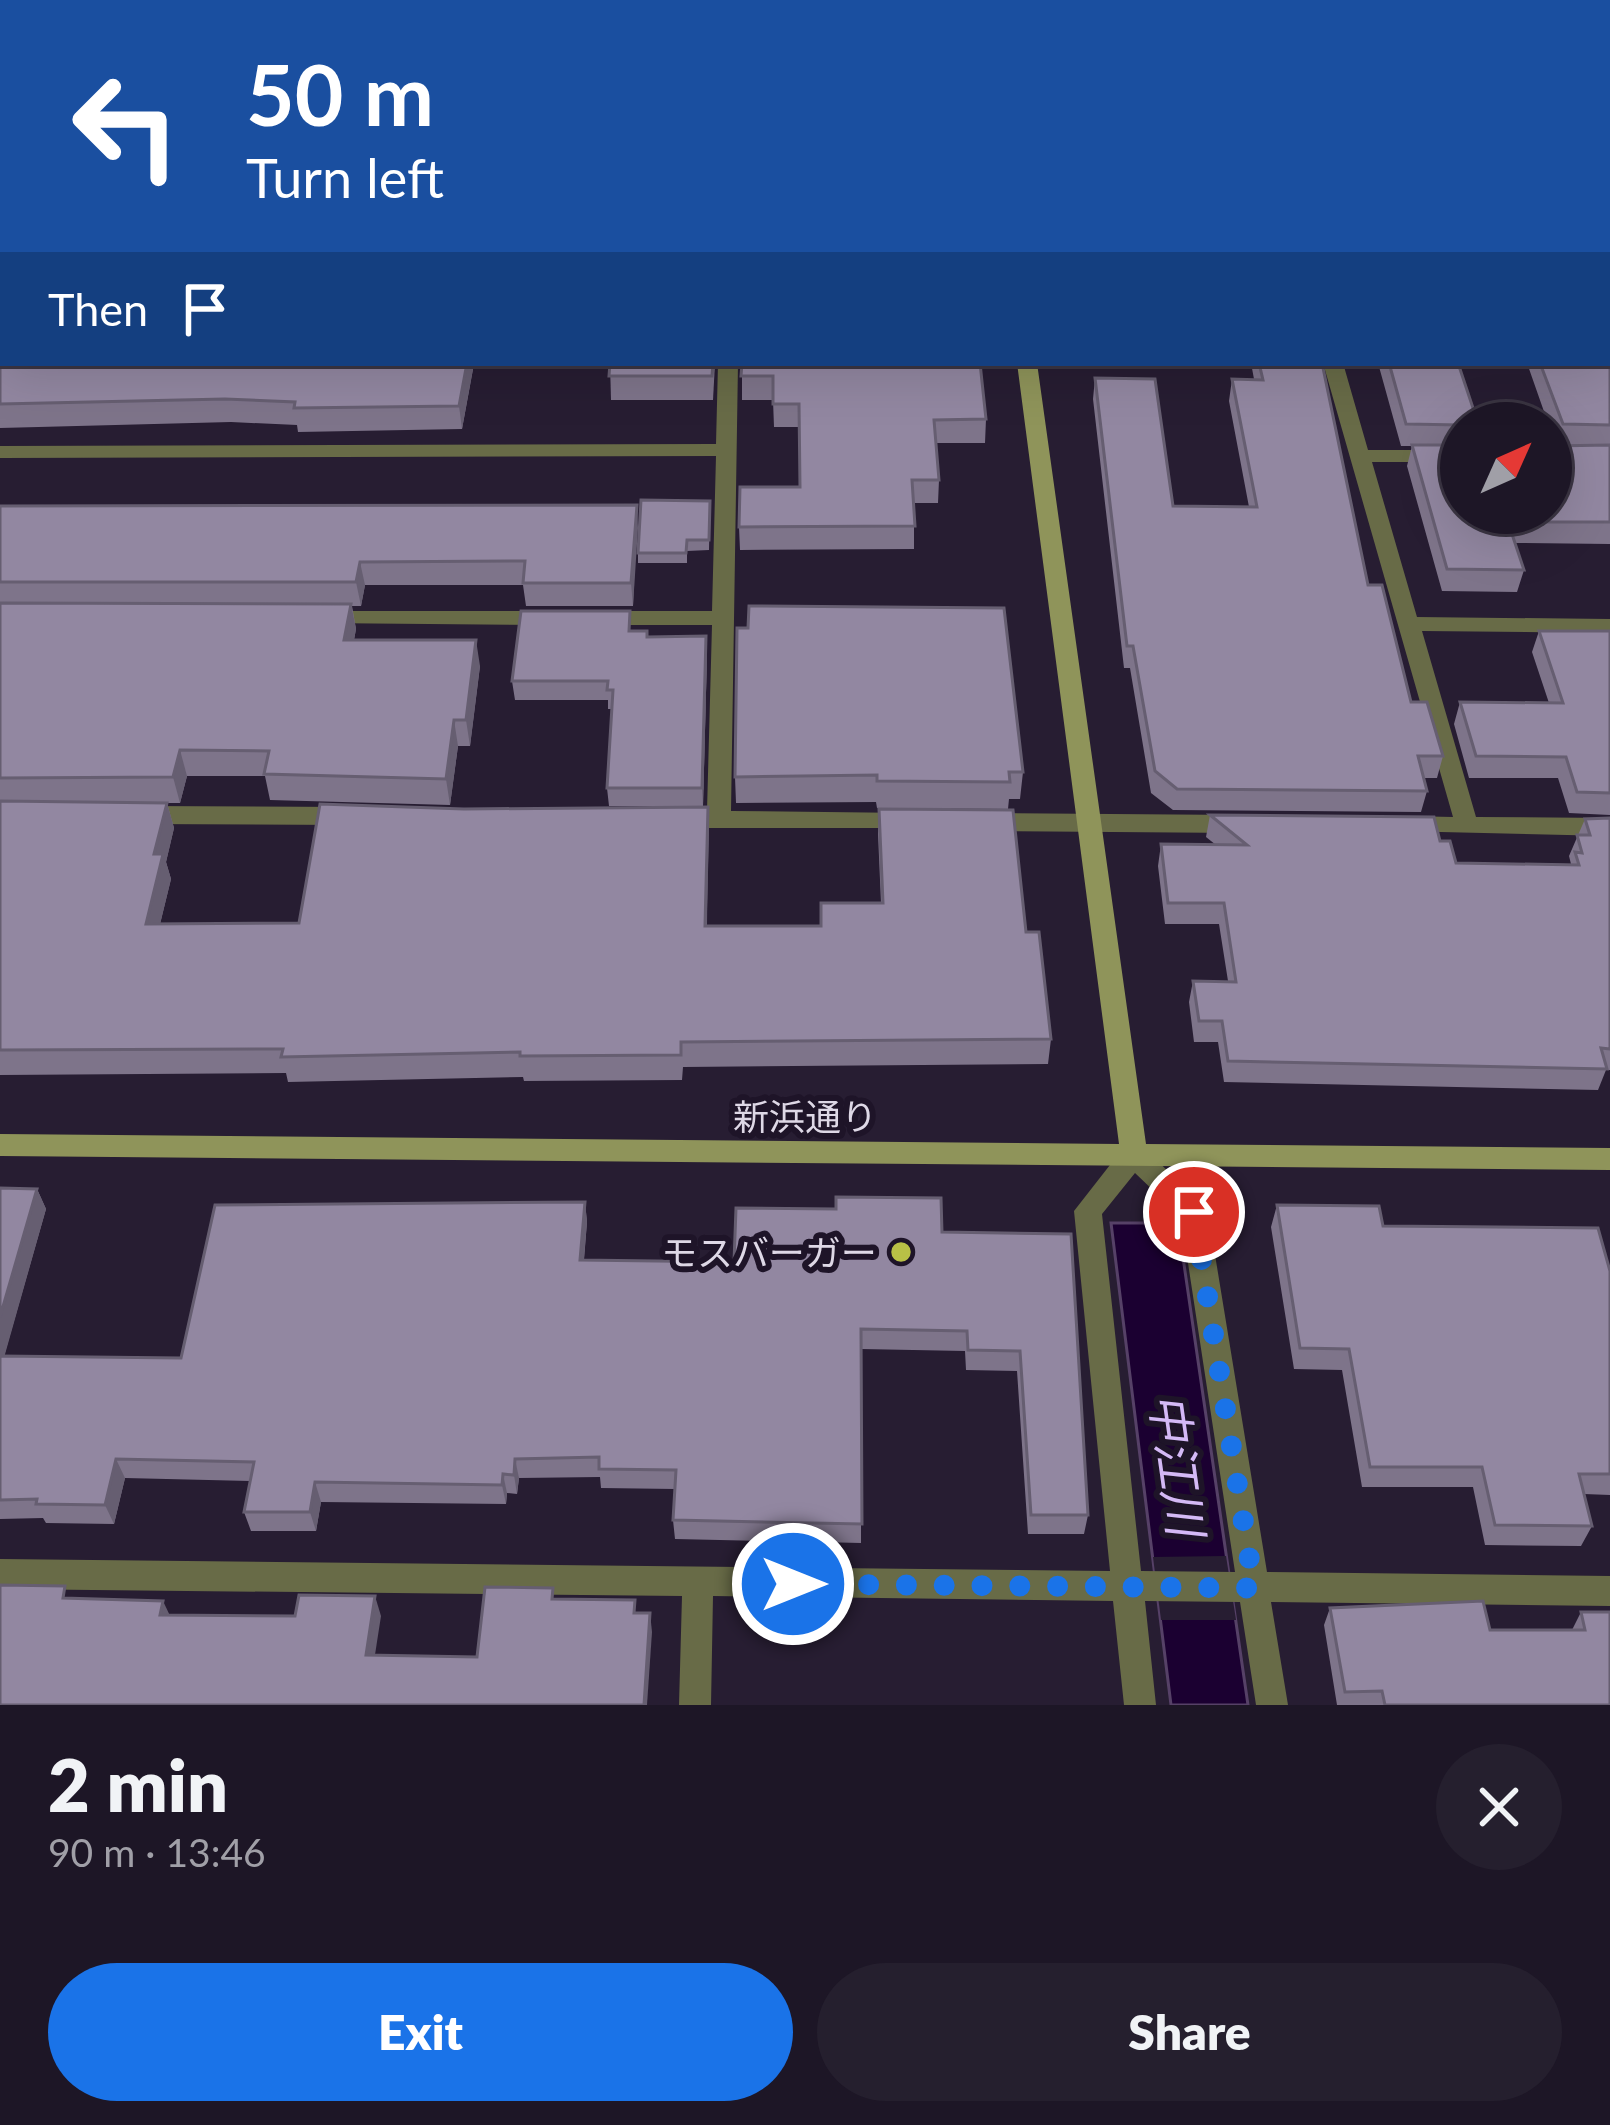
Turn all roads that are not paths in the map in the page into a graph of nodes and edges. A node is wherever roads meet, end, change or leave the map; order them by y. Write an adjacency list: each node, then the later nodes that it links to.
1 (728, 366): 4 (street)
2 (1027, 366): 16 (street)
3 (1334, 366): 6 (street)
4 (726, 450): 5 (street); 9 (street)
5 (0, 452)
6 (1360, 456): 7 (street); 10 (street)
7 (1440, 456)
8 (304, 618): 9 (street)
9 (724, 618): 15 (street)
10 (1408, 624): 11 (street); 19 (street)
11 (1610, 626)
12 (120, 815): 13 (street)
13 (360, 817)
14 (647, 819): 15 (street)
15 (719, 819): 16 (street)
16 (1088, 824): 17 (street); 22 (street)
17 (1254, 824)
18 (1372, 825): 19 (street)
19 (1467, 826): 20 (street)
20 (1610, 826)
21 (0, 1145): 22 (street, 新浜通り)
22 (1134, 1155): 23 (street, 新浜通り); 26 (street); 27 (street)
23 (1610, 1160)
24 (0, 1574): 25 (street)
25 (698, 1583): 26 (street); 29 (street)
26 (1141, 1586): 27 (street); 30 (street)
27 (1243, 1587): 28 (street); 31 (street)
28 (1610, 1591)
29 (695, 1705)
30 (1140, 1705)
31 (1272, 1705)

